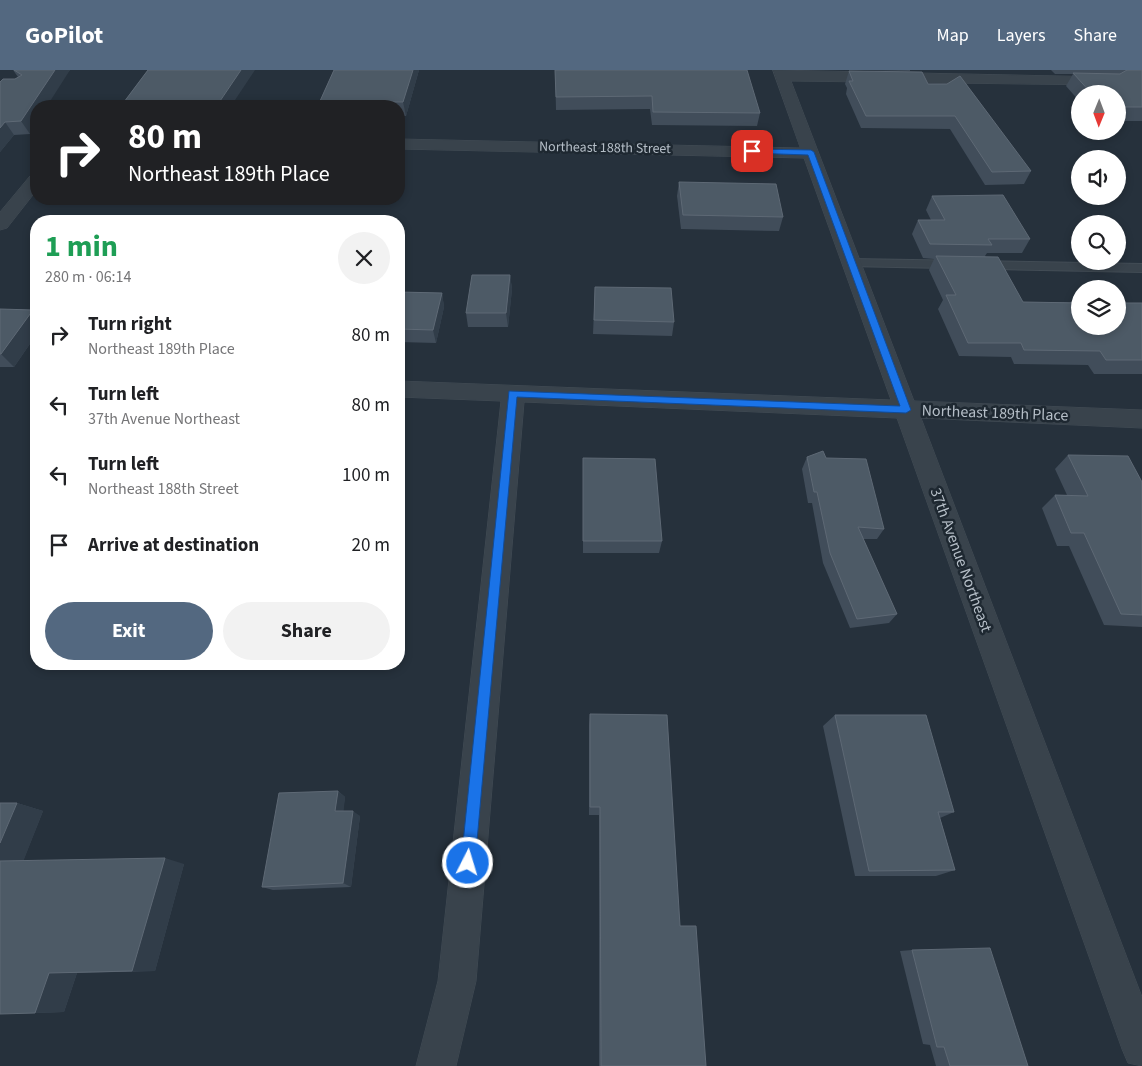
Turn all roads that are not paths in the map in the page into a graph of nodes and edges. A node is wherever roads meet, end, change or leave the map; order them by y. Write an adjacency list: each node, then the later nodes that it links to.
1 (781, 73): 2 (street); 4 (street, 37th Avenue Northeast)
2 (1112, 81)
3 (405, 144): 4 (street, Northeast 188th Street)
4 (811, 152): 7 (street, 37th Avenue Northeast)
5 (30, 187): 6 (street)
6 (0, 224)
7 (852, 263): 8 (lane); 11 (street, 37th Avenue Northeast)
8 (1142, 268)
9 (405, 389): 10 (street, Northeast 189th Place)
10 (513, 394): 11 (street, Northeast 189th Place); 14 (street)
11 (906, 410): 12 (street, Northeast 189th Place); 13 (street, 37th Avenue Northeast)
12 (1142, 419)
13 (1142, 1049)
14 (436, 1066)

